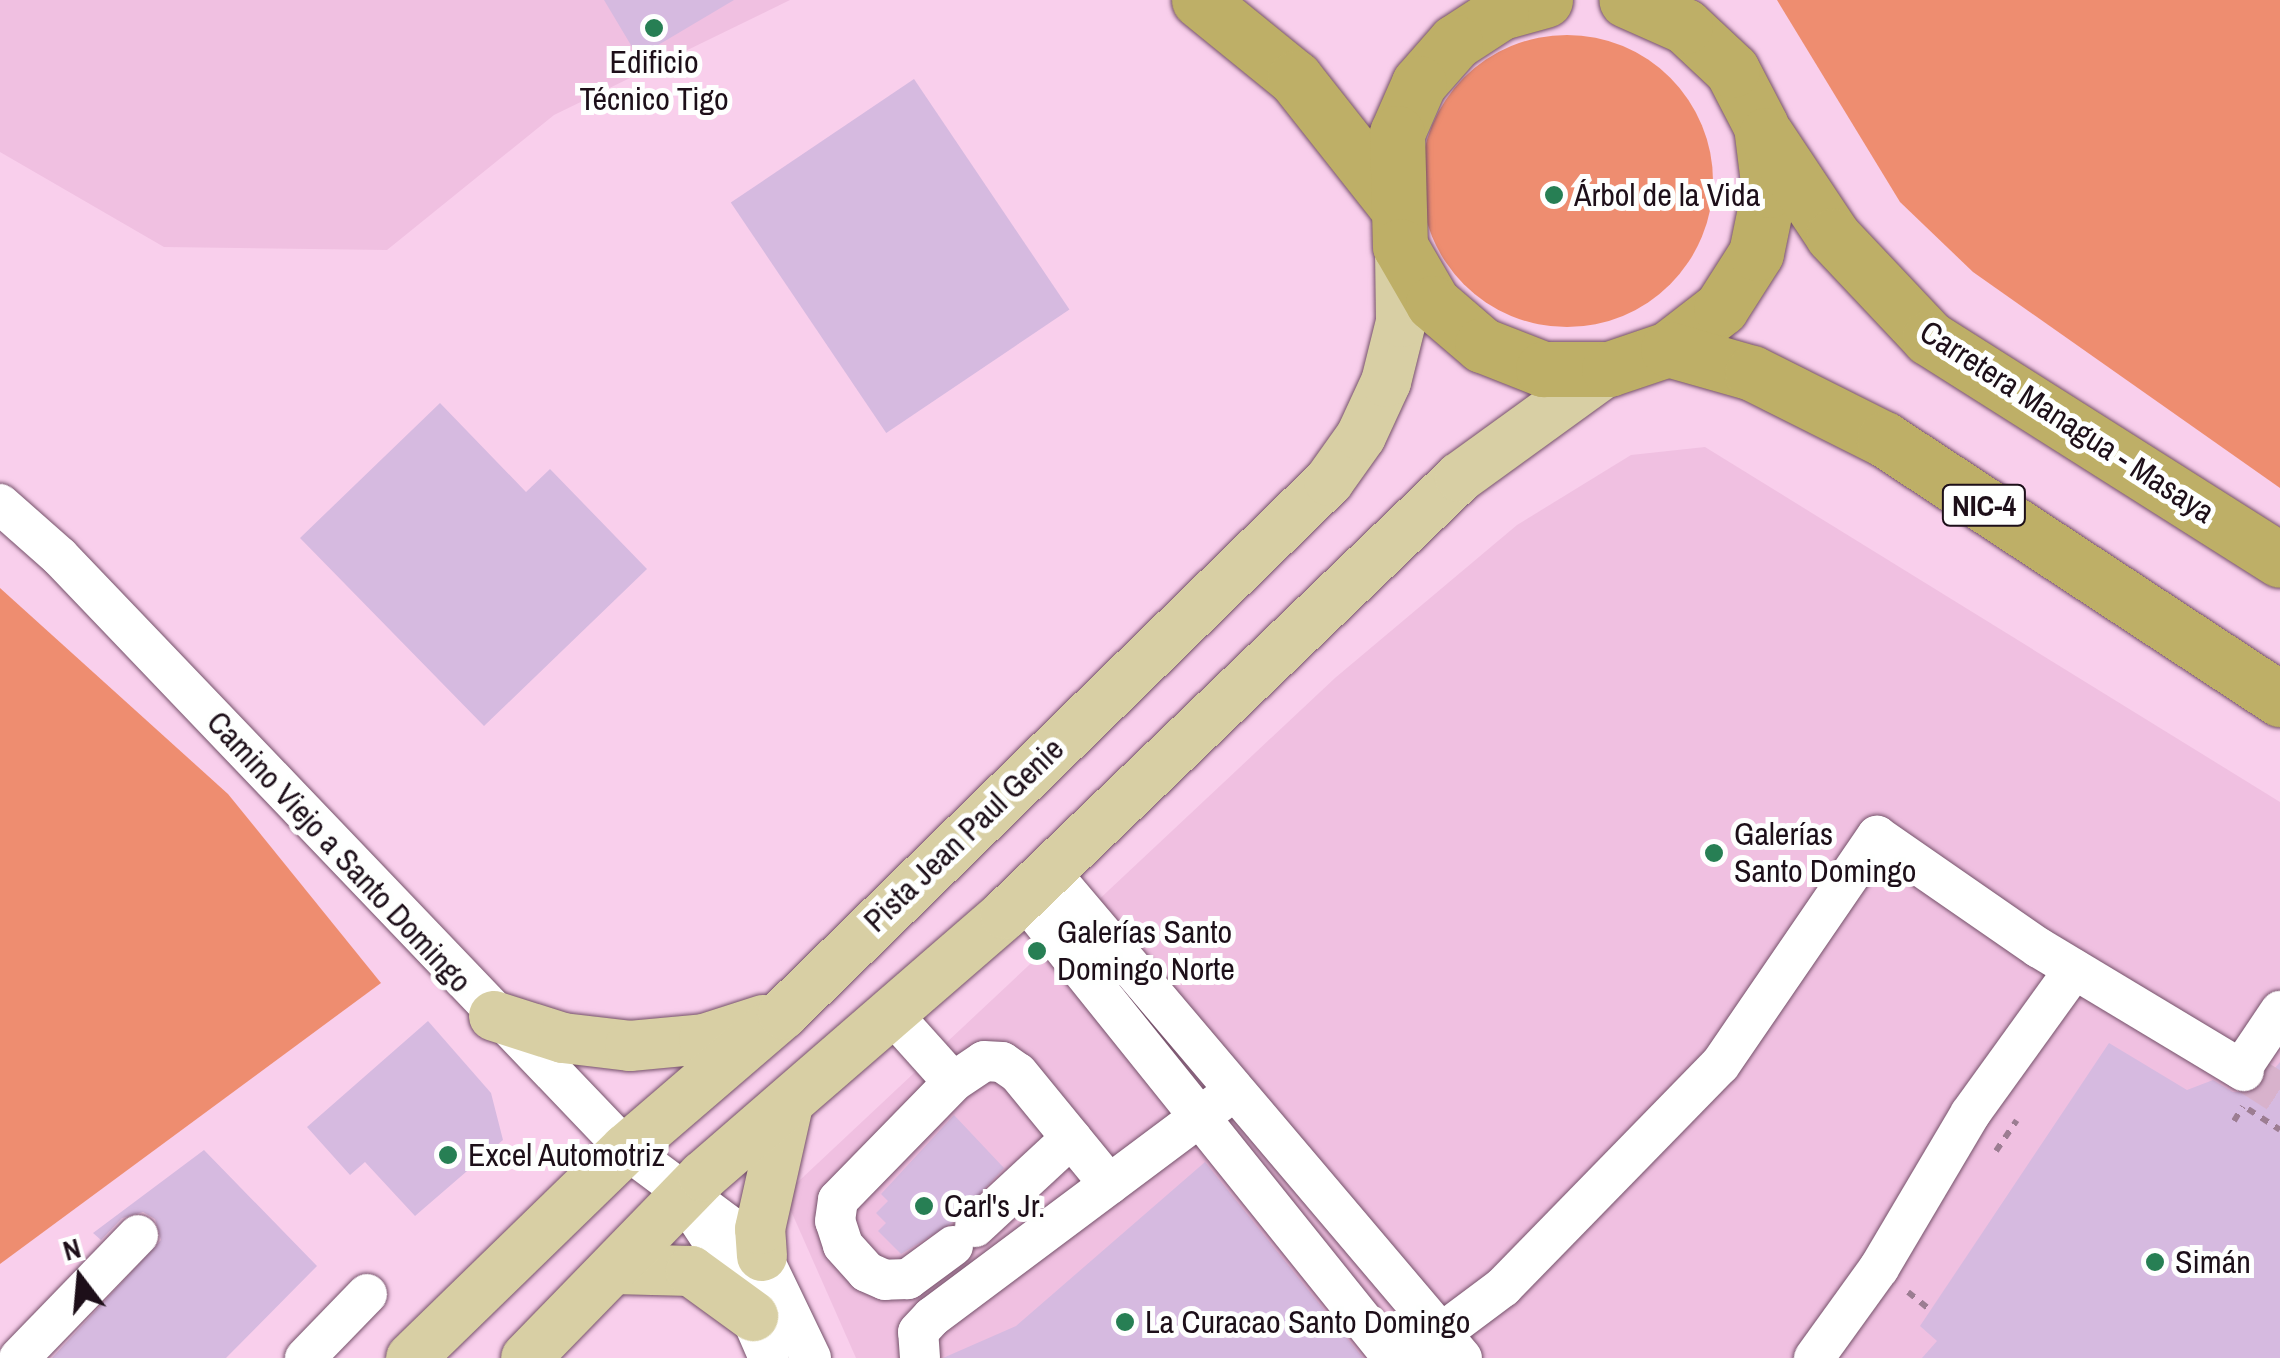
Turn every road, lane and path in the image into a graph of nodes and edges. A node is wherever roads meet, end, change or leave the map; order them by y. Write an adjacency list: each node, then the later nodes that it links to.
1 (1198, 0): 5 (highway)
2 (1626, 0): 4 (highway)
3 (1523, 6): 5 (highway)
4 (1761, 126): 6 (highway); 9 (highway, Carretera Managua - Masaya)
5 (1398, 226): 7 (highway); 14 (main road, Pista Jean Paul Genie)
6 (1668, 349): 7 (highway); 10 (highway, NIC-4)
7 (1609, 370): 11 (main road)
8 (0, 504): 16 (street, Camino Viejo a Santo Domingo)
9 (2280, 560)
10 (2280, 699)
11 (1036, 885): 15 (main road); 19 (street); 22 (street)
12 (2074, 970): 18 (street); 37 (street); 45 (street)
13 (2280, 1011): 18 (street)
14 (782, 1014): 16 (main road); 26 (main road, Pista Jean Paul Genie)
15 (892, 1014): 17 (street); 20 (main road)
16 (494, 1016): 26 (street, Camino Viejo a Santo Domingo)
17 (954, 1082): 25 (street); 25 (street)
18 (2239, 1086): 23 (path); 24 (path)
19 (1235, 1090): 22 (street); 37 (street)
20 (788, 1105): 29 (main road); 31 (main road)
21 (2026, 1106): 27 (path)
22 (1200, 1116): 28 (street); 44 (street)
23 (2234, 1121)
24 (2280, 1130)
25 (1072, 1138): 28 (street)
26 (626, 1149): 29 (street, Camino Viejo a Santo Domingo); 40 (main road, Pista Jean Paul Genie)
27 (1993, 1156)
28 (1108, 1184): 43 (street)
29 (682, 1195): 31 (street, Camino Viejo a Santo Domingo); 32 (main road); 36 (street, Camino Viejo a Santo Domingo)
30 (138, 1236): 38 (street)
31 (762, 1256): 42 (street, Camino Viejo a Santo Domingo)
32 (614, 1269): 36 (main road); 41 (main road)
33 (1916, 1272): 34 (path)
34 (1906, 1289)
35 (367, 1294): 39 (street)
36 (761, 1337)
37 (1437, 1351)
38 (19, 1358)
39 (305, 1358)
40 (411, 1358)
41 (526, 1358)
42 (811, 1358)
43 (920, 1358)
44 (1392, 1358)
45 (1814, 1358)

